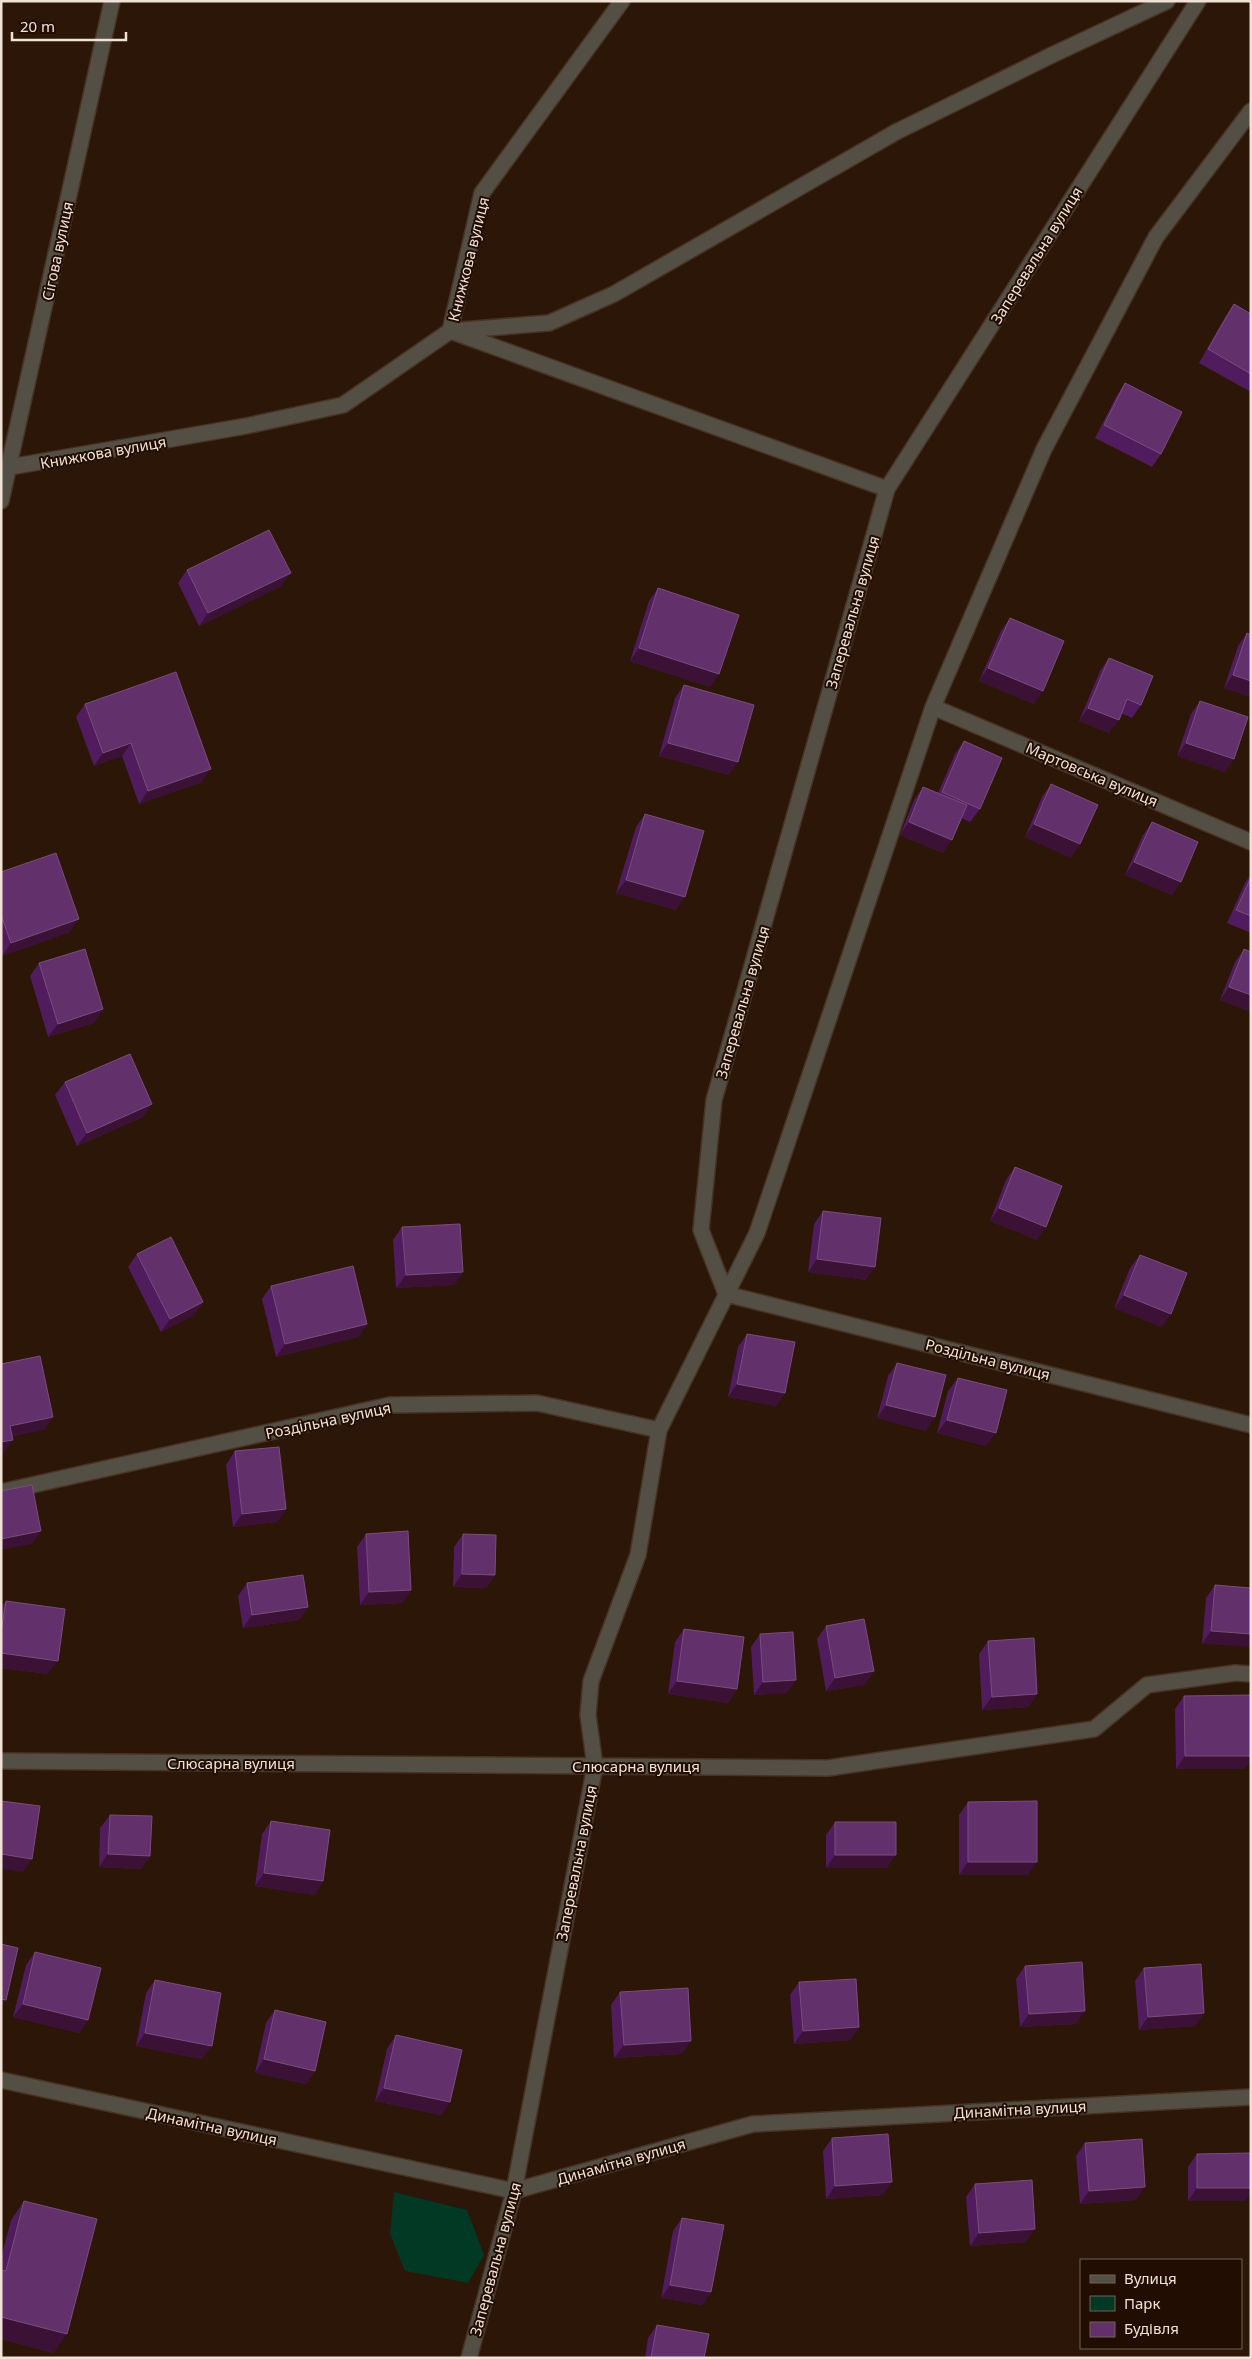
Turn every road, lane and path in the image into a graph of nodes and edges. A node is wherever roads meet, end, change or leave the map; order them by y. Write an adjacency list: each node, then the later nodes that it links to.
1 (112, 1): 7 (street, Сігова вулиця)
2 (622, 1): 6 (street, Книжкова вулиця)
3 (1166, 1): 6 (street)
4 (1198, 1): 8 (street, Заперевальна вулиця)
5 (1251, 111): 10 (street, Заперевальна вулиця)
6 (450, 331): 7 (street, Книжкова вулиця); 8 (street)
7 (10, 467): 9 (street, Сігова вулиця)
8 (887, 489): 12 (street, Заперевальна вулиця)
9 (1, 501)
10 (933, 707): 11 (street, Мартовська вулиця); 12 (street, Заперевальна вулиця)
11 (1251, 842)
12 (726, 1294): 13 (street, Роздільна вулиця); 14 (street, Заперевальна вулиця)
13 (1251, 1425)
14 (658, 1430): 15 (street, Роздільна вулиця); 18 (street, Заперевальна вулиця)
15 (1, 1492)
16 (1251, 1674): 18 (street, Слюсарна вулиця)
17 (1, 1761): 18 (street, Слюсарна вулиця)
18 (595, 1766): 21 (street, Заперевальна вулиця)
19 (1, 2080): 21 (street, Динамітна вулиця)
20 (1251, 2097): 21 (street, Динамітна вулиця)
21 (514, 2191): 22 (street, Заперевальна вулиця)
22 (469, 2358)

